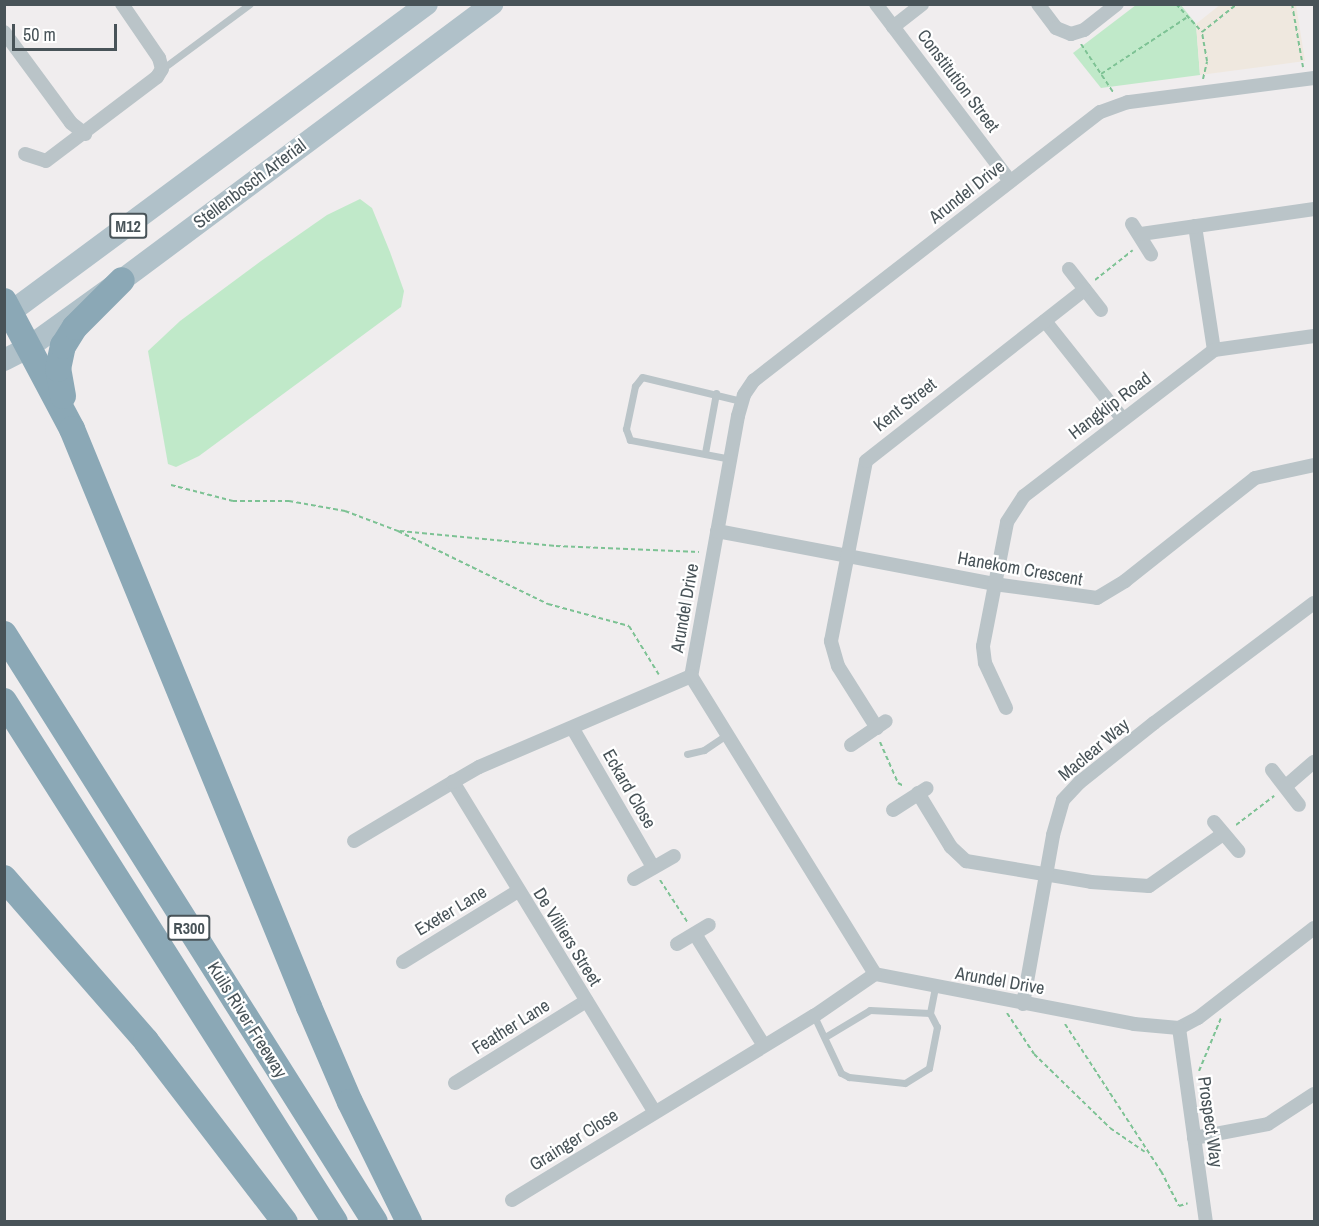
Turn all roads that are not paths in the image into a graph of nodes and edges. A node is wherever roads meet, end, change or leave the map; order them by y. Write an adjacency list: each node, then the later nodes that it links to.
1 (122, 4): 12 (street)
2 (250, 4): 12 (lane)
3 (427, 4): 23 (main road, M12)
4 (492, 4): 21 (main road, Stellenbosch Arterial / M12)
5 (876, 4): 9 (street, Constitution Street)
6 (922, 4): 9 (street)
7 (1038, 4): 8 (street)
8 (1118, 4)
9 (893, 27): 16 (street, Constitution Street)
10 (4, 32): 11 (street)
11 (10, 50): 14 (street)
12 (162, 69): 14 (street)
13 (1309, 78): 16 (street, Arundel Drive)
14 (85, 134): 15 (street)
15 (25, 154)
16 (1010, 181): 31 (street, Arundel Drive)
17 (1314, 209): 18 (street)
18 (1195, 226): 19 (street); 28 (street)
19 (1151, 254)
20 (1069, 269): 22 (street)
21 (122, 280): 27 (main road, Stellenbosch Arterial / M12); 33 (highway)
22 (1085, 289): 24 (street); 25 (street, Kent Street)
23 (7, 310): 27 (highway)
24 (1101, 310)
25 (1045, 321): 32 (street); 38 (street, Kent Street)
26 (1314, 336): 28 (street, Hangklip Road)
27 (29, 347): 29 (main road, Stellenbosch Arterial / M12); 33 (highway)
28 (1214, 350): 32 (street, Hangklip Road)
29 (4, 360)
30 (716, 393): 31 (lane); 34 (lane); 34 (lane)
31 (741, 401): 35 (street, Arundel Drive)
32 (1122, 418): 39 (street, Hangklip Road)
33 (72, 429): 87 (highway)
34 (705, 453): 35 (lane)
35 (730, 459): 37 (street, Arundel Drive)
36 (1314, 465): 39 (street, Hanekom Crescent)
37 (717, 531): 38 (street, Hanekom Crescent); 42 (street, Arundel Drive)
38 (845, 556): 39 (street, Hanekom Crescent); 47 (street, Kent Street)
39 (994, 584): 44 (street, Hangklip Road)
40 (1314, 603): 61 (street, Maclear Way)
41 (4, 634): 86 (highway, Kuils River Freeway / R300)
42 (691, 676): 45 (street); 46 (street, Arundel Drive)
43 (4, 701): 85 (highway, Kuils River Freeway / R300)
44 (1006, 708)
45 (573, 729): 51 (street); 60 (street, Eckard Close)
46 (726, 735): 48 (lane); 70 (street, Arundel Drive)
47 (851, 745)
48 (687, 754)
49 (1314, 762): 52 (street)
50 (1272, 770): 52 (street)
51 (453, 782): 57 (street); 64 (street, De Villiers Street)
52 (1286, 786): 53 (street)
53 (1299, 805)
54 (893, 810): 61 (street)
55 (1214, 822): 56 (street)
56 (1223, 834): 58 (street); 61 (street)
57 (354, 841)
58 (1238, 851)
59 (674, 856): 60 (street)
60 (653, 867): 63 (street)
61 (1046, 874): 73 (street, Maclear Way)
62 (4, 878): 84 (highway)
63 (634, 879)
64 (518, 891): 69 (street, Exeter Lane); 72 (street, De Villiers Street)
65 (709, 925): 67 (street)
66 (1314, 928): 76 (street)
67 (695, 934): 68 (street); 78 (street)
68 (677, 944)
69 (403, 962)
70 (875, 974): 71 (street, Arundel Drive); 75 (street)
71 (935, 987): 73 (street, Arundel Drive); 74 (lane)
72 (586, 1001): 79 (street, Feather Lane); 81 (street, De Villiers Street)
73 (1023, 1004): 76 (street, Arundel Drive)
74 (930, 1012): 77 (lane); 77 (lane)
75 (814, 1016): 77 (lane); 78 (street)
76 (1179, 1028): 82 (street, Prospect Way)
77 (825, 1036)
78 (763, 1044): 81 (street)
79 (455, 1083)
80 (1314, 1094): 82 (street)
81 (654, 1111): 83 (street, Grainger Close)
82 (1194, 1138): 88 (street, Prospect Way)
83 (512, 1200)
84 (285, 1221)
85 (335, 1221)
86 (375, 1221)
87 (409, 1221)
88 (1206, 1221)

